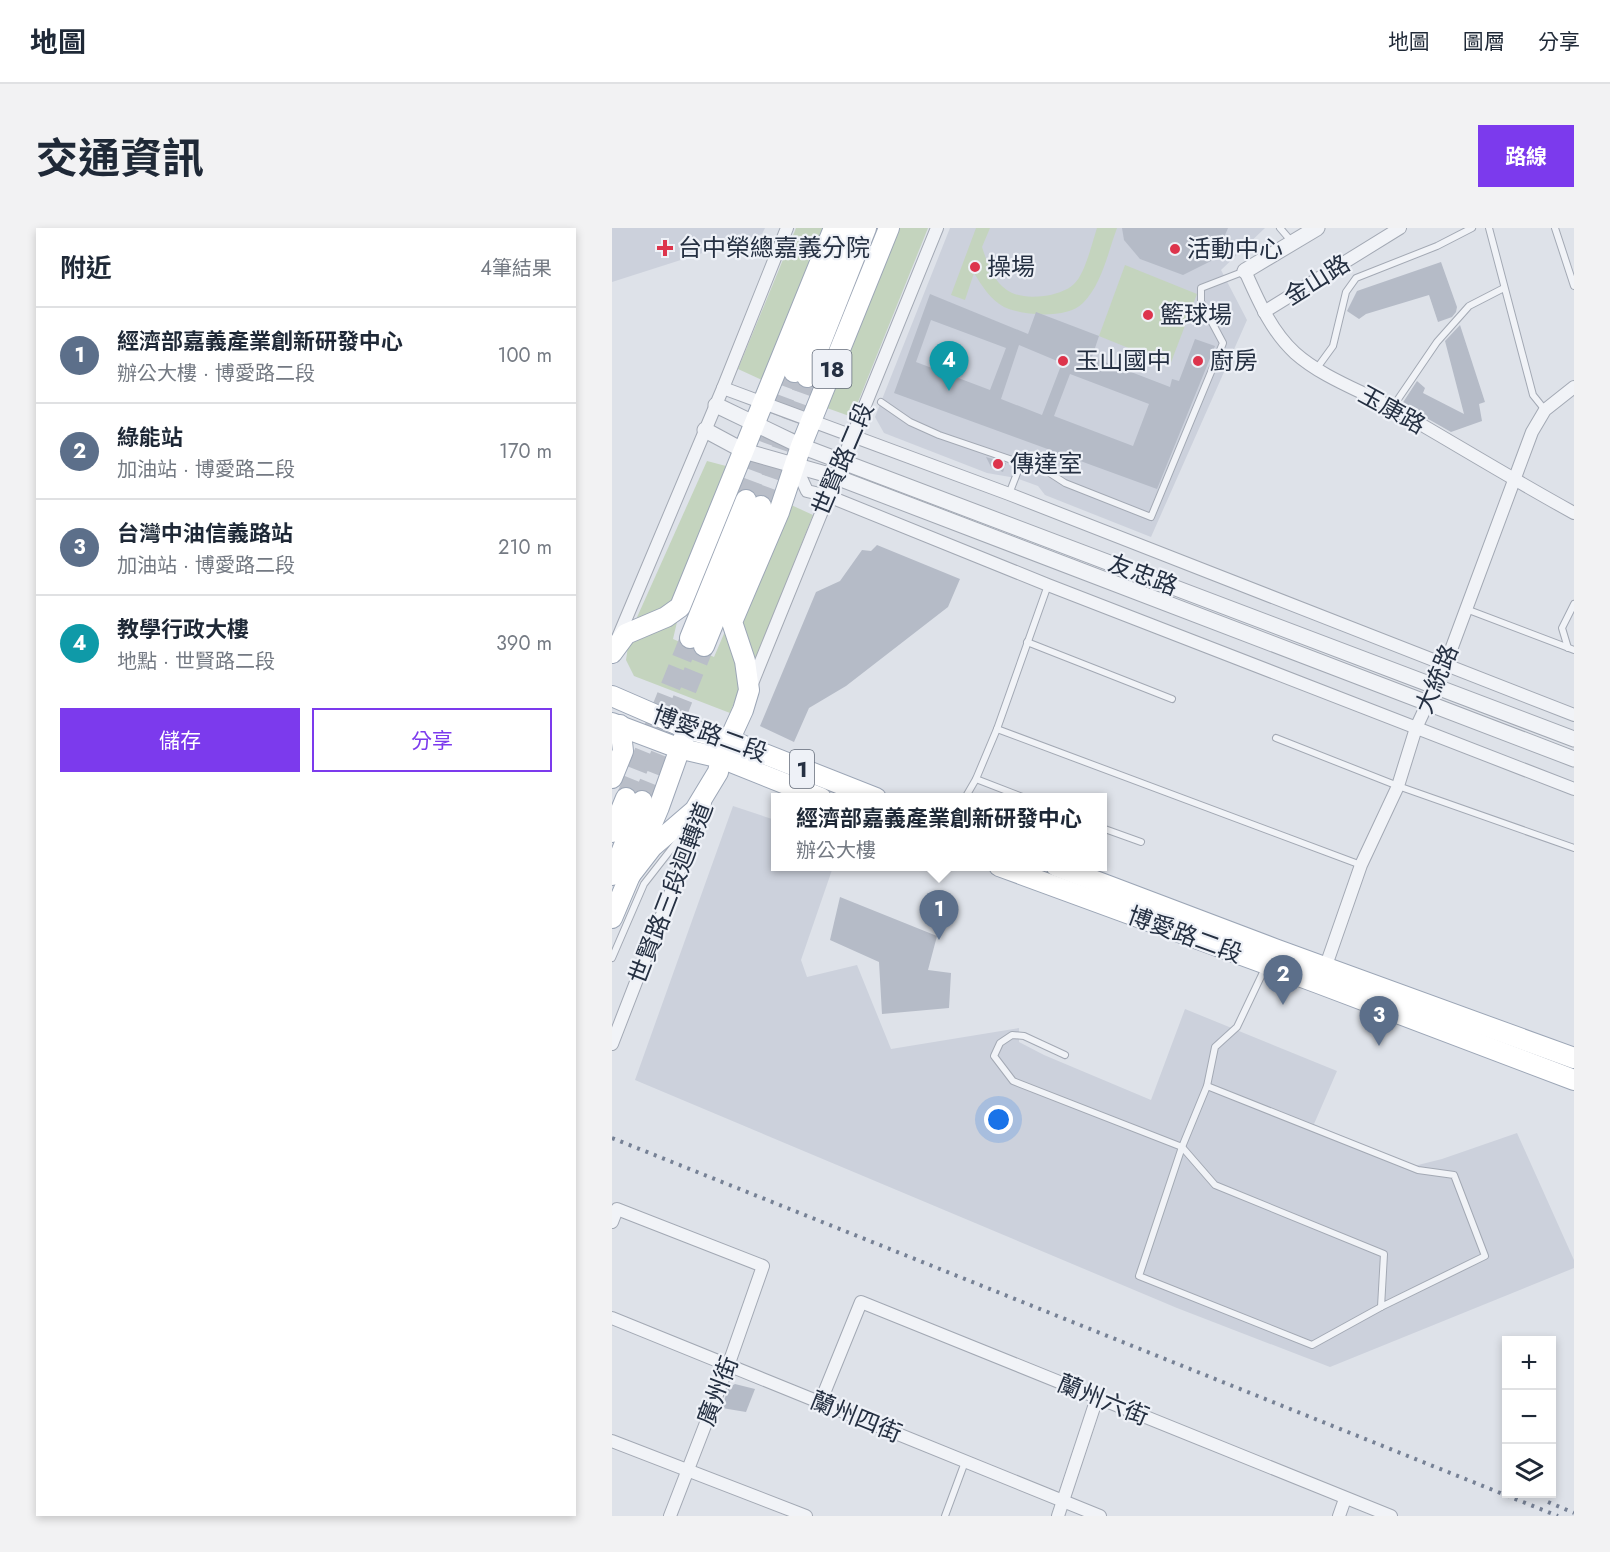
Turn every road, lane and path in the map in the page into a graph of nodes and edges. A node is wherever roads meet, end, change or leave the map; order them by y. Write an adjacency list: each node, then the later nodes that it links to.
1 (787, 228): 20 (street)
2 (834, 228): 22 (main road, 18)
3 (852, 228): 4 (main road, 18)
4 (866, 228)
5 (889, 228): 26 (main road, 世賢路二段 / 18)
6 (937, 228): 29 (street, 世賢路二段)
7 (1280, 228): 13 (lane)
8 (1400, 228): 17 (street, 金山路)
9 (1472, 228): 18 (lane)
10 (1489, 228): 16 (lane)
11 (1555, 228): 15 (lane)
12 (1310, 230): 13 (street, 金山路)
13 (1293, 243): 14 (street, 金山路)
14 (1245, 271): 17 (street, 玉康路); 33 (lane)
15 (1574, 286)
16 (1504, 288): 24 (lane); 25 (lane)
17 (1264, 312): 18 (street, 玉康路)
18 (1317, 368): 24 (street, 玉康路)
19 (1574, 387): 25 (street, 大統路)
20 (723, 388): 22 (street, 友忠路); 23 (street)
21 (881, 402): 33 (lane)
22 (763, 403): 26 (street, 友忠路); 27 (main road, 18)
23 (716, 405): 27 (street, 友忠路); 28 (street)
24 (1392, 408): 36 (street, 玉康路)
25 (1545, 410): 36 (street, 大統路)
26 (811, 421): 29 (street, 友忠路); 30 (main road, 世賢路二段 / 18)
27 (753, 424): 30 (street, 友忠路); 31 (main road, 18)
28 (705, 430): 31 (street, 友忠路); 46 (street)
29 (853, 436): 32 (street, 世賢路二段); 37 (street, 友忠路)
30 (801, 446): 32 (street, 友忠路); 34 (main road, 世賢路二段 / 18)
31 (744, 451): 34 (street, 友忠路); 46 (main road, 18)
32 (843, 461): 35 (street, 世賢路二段); 49 (street, 友忠路)
33 (1021, 463): 37 (lane)
34 (795, 465): 35 (street, 友忠路); 38 (street, 友忠路); 50 (main road, 世賢路二段 / 18)
35 (836, 477): 38 (street, 世賢路二段); 53 (street, 友忠路)
36 (1513, 480): 40 (street, 玉康路); 43 (street, 大統路)
37 (1009, 494): 48 (street, 友忠路)
38 (828, 496): 41 (street, 友忠路); 50 (street, 世賢路二段)
39 (754, 503): 44 (main road)
40 (1574, 513)
41 (1048, 585): 45 (lane); 56 (street, 友忠路)
42 (1574, 604): 47 (lane)
43 (1466, 609): 47 (lane); 48 (street, 大統路)
44 (697, 642)
45 (1027, 642): 52 (lane); 58 (lane)
46 (614, 644)
47 (1571, 649)
48 (1445, 666): 49 (street, 大統路); 54 (street, 友忠路)
49 (1436, 687): 53 (street, 大統路); 60 (street, 友忠路)
50 (749, 690): 62 (main road)
51 (612, 696): 57 (main road, 博愛路二段 / 1)
52 (1172, 699)
53 (1428, 704): 56 (street, 大統路); 63 (street, 友忠路)
54 (1574, 715)
55 (616, 724): 61 (main road, 博愛路二段 / 1); 64 (main road)
56 (1416, 728): 66 (street, 大統路); 67 (street, 友忠路)
57 (688, 729): 61 (main road); 62 (main road, 博愛路二段 / 1)
58 (996, 729): 65 (lane); 78 (lane)
59 (1276, 738): 66 (lane)
60 (1574, 739)
61 (678, 748): 62 (main road, 博愛路二段 / 1); 72 (main road)
62 (722, 758): 68 (main road, 博愛路二段 / 1); 69 (main road, 博愛路二段 / 1); 73 (street, 世賢路三段迴轉道); 81 (main road)
63 (1574, 759)
64 (612, 778)
65 (976, 779): 70 (lane); 71 (lane)
66 (1398, 786): 77 (lane); 78 (street, 大統路)
67 (1574, 789)
68 (809, 793)
69 (857, 793)
70 (968, 793)
71 (1012, 793)
72 (642, 802): 75 (main road); 81 (main road)
73 (699, 820): 84 (lane); 86 (street, 世賢路三段迴轉道)
74 (1107, 830): 76 (lane)
75 (612, 832)
76 (1141, 842)
77 (1574, 848)
78 (1361, 865): 85 (street, 大統路)
79 (1011, 871): 83 (main road, 博愛路二段)
80 (1066, 871): 83 (main road, 博愛路二段)
81 (620, 876): 82 (main road)
82 (612, 918)
83 (1271, 957): 85 (main road, 博愛路二段); 90 (lane)
84 (612, 958)
85 (1322, 975): 88 (main road, 博愛路二段); 89 (main road, 博愛路二段)
86 (612, 1044)
87 (1065, 1055): 91 (lane)
88 (1574, 1058)
89 (1574, 1080)
90 (1207, 1086): 91 (lane); 93 (lane)
91 (1182, 1147): 93 (lane); 93 (lane)
92 (612, 1222): 95 (street, 廣州街)
93 (1381, 1307)
94 (612, 1318): 95 (street, 蘭州四街)
95 (728, 1366): 97 (street, 蘭州四街); 100 (street, 廣州街)
96 (1097, 1398): 97 (street, 蘭州六街); 101 (street, 蘭州六街); 102 (street)
97 (820, 1403): 99 (street, 蘭州四街)
98 (612, 1441): 100 (street)
99 (965, 1462): 102 (street, 蘭州四街); 105 (lane)
100 (687, 1469): 103 (street, 廣州街); 104 (street)
101 (1345, 1499): 108 (street); 109 (street, 蘭州六街)
102 (1063, 1502): 106 (street); 107 (street, 蘭州四街)
103 (670, 1516)
104 (806, 1516)
105 (945, 1516)
106 (1058, 1516)
107 (1100, 1516)
108 (1339, 1516)
109 (1391, 1516)

